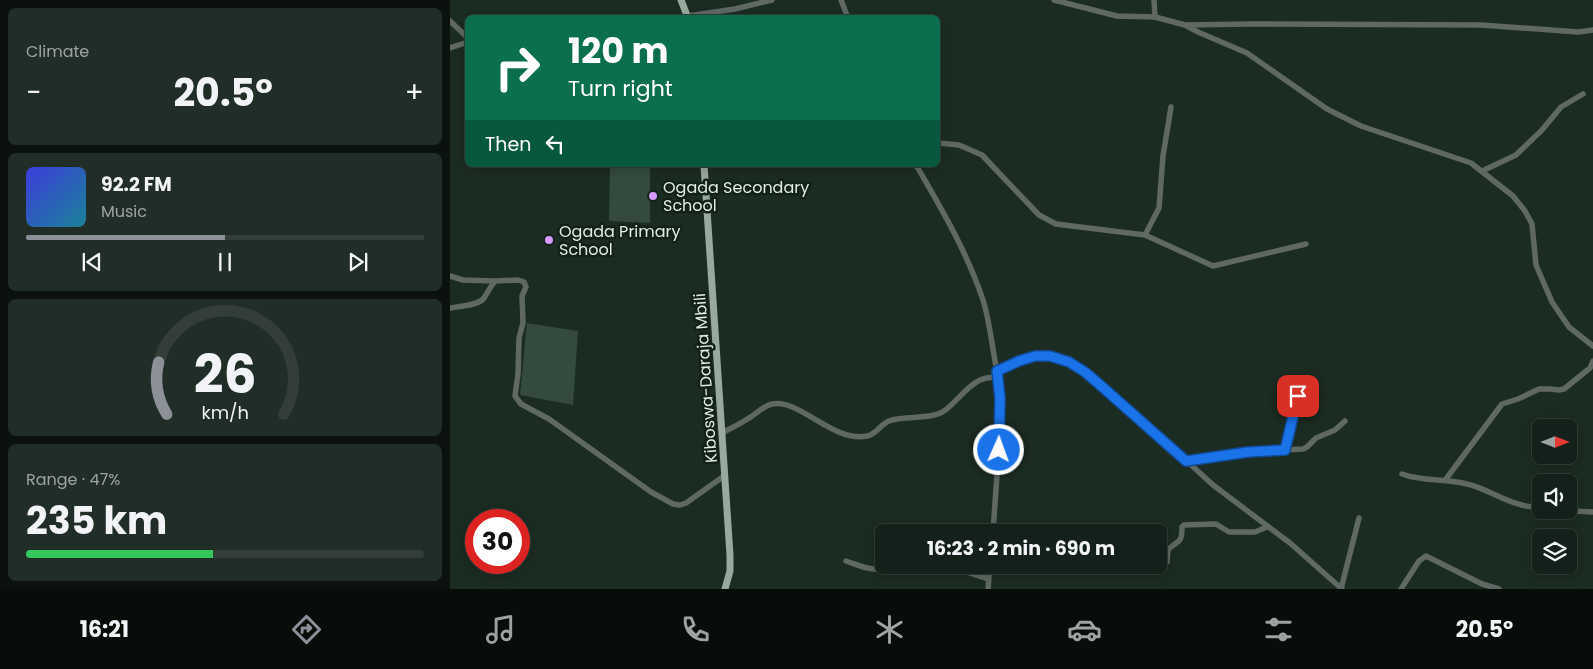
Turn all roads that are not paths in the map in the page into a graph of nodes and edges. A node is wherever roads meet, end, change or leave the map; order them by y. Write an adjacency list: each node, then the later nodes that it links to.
1 (682, 0): 6 (main road)
2 (772, 0): 7 (street)
3 (841, 0): 8 (street)
4 (1054, 0): 9 (street)
5 (1154, 0): 9 (street)
6 (687, 15)
7 (700, 15)
8 (847, 15)
9 (1155, 17): 11 (street)
10 (450, 21): 13 (street)
11 (1185, 25): 12 (street); 21 (street)
12 (1593, 30)
13 (465, 35)
14 (465, 43): 15 (street)
15 (450, 48)
16 (1583, 94): 21 (street)
17 (1171, 107): 22 (street)
18 (940, 144): 22 (street)
19 (704, 167): 32 (main road, Kiboswa-Daraja Mbili)
20 (917, 167): 29 (street)
21 (1482, 171): 27 (street)
22 (1144, 235): 23 (street)
23 (1306, 244)
24 (450, 276): 25 (street)
25 (496, 281): 26 (street); 36 (street)
26 (450, 308)
27 (1593, 346)
28 (1593, 361): 37 (street)
29 (997, 375): 32 (street); 34 (street); 42 (street)
30 (1304, 383): 33 (street)
31 (1345, 421): 33 (street)
32 (722, 433): 36 (main road, Kiboswa-Daraja Mbili)
33 (1285, 450): 34 (street)
34 (1186, 461): 43 (street)
35 (1402, 474): 37 (street)
36 (724, 476): 50 (main road, Kiboswa-Daraja Mbili)
37 (1446, 479): 38 (street)
38 (1532, 506)
39 (1577, 511): 40 (street)
40 (1593, 512)
41 (1359, 518): 52 (street)
42 (994, 524)
43 (1267, 527): 45 (street); 52 (street)
44 (846, 561): 46 (street)
45 (1167, 562)
46 (875, 570)
47 (975, 574): 49 (street)
48 (989, 574): 49 (street)
49 (988, 578): 51 (street)
50 (725, 589)
51 (988, 589)
52 (1342, 589)
53 (1401, 589): 54 (street)
54 (1499, 589)

